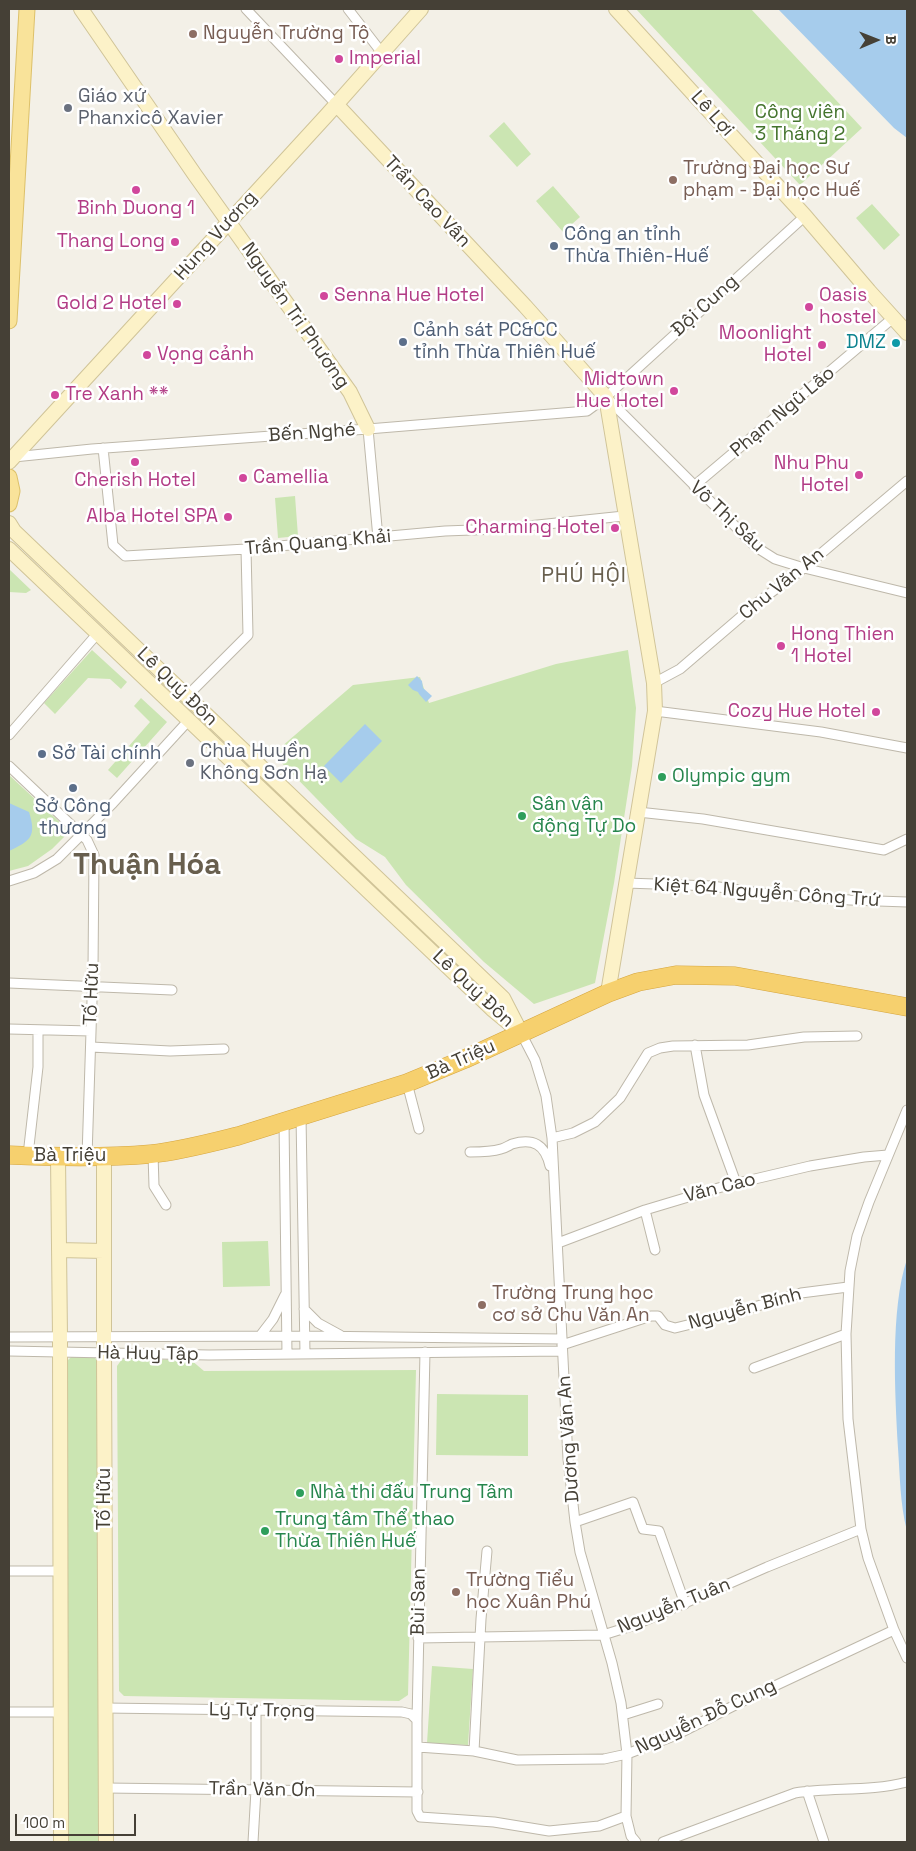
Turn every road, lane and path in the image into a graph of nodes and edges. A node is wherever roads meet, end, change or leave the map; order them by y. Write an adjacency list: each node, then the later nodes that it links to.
1 (27, 9): 12 (main road)
2 (81, 9): 10 (street, Nguyễn Tri Phương)
3 (246, 9): 8 (street, Trần Cao Vân)
4 (348, 9): 7 (street)
5 (420, 9): 7 (street, Hùng Vương)
6 (616, 9): 9 (street, Lê Lợi)
7 (382, 53): 8 (street, Hùng Vương)
8 (336, 104): 10 (street, Hùng Vương); 14 (street, Trần Cao Vân)
9 (805, 216): 11 (street, Lê Lợi); 14 (street, Đội Cung)
10 (229, 222): 15 (street, Nguyễn Tri Phương); 17 (street, Hùng Vương)
11 (893, 318): 13 (street, Lê Lợi); 20 (street, Phạm Ngũ Lão)
12 (9, 321)
13 (907, 332)
14 (606, 397): 15 (street, Bến Nghé); 20 (street, Võ Thị Sáu); 22 (street)
15 (368, 429): 16 (street, Bến Nghé); 24 (street)
16 (103, 448): 17 (street, Bến Nghé); 26 (street, Trần Quang Khải)
17 (11, 460)
18 (9, 477): 21 (main road)
19 (907, 481): 27 (street, Chu Văn An)
20 (694, 486): 27 (street, Võ Thị Sáu)
21 (9, 504)
22 (624, 516): 24 (street, Trần Quang Khải); 32 (street)
23 (9, 523): 28 (street, Lê Quý Đôn)
24 (378, 538): 26 (street, Trần Quang Khải)
25 (9, 549): 29 (street, Lê Quý Đôn)
26 (246, 549): 33 (street)
27 (804, 568): 30 (street, Võ Thị Sáu); 32 (street, Chu Văn An)
28 (61, 576): 29 (street); 33 (street, Lê Quý Đôn)
29 (50, 587): 31 (street, Lê Quý Đôn)
30 (907, 593)
31 (98, 633): 36 (street, Lê Quý Đôn); 37 (street)
32 (654, 683): 35 (street)
33 (187, 696): 34 (street, Lê Quý Đôn)
34 (200, 708): 36 (street); 43 (street, Lê Quý Đôn)
35 (655, 711): 38 (street); 40 (street)
36 (189, 720): 41 (street); 46 (street, Lê Quý Đôn)
37 (9, 735)
38 (907, 748)
39 (9, 766): 41 (street, Tố Hữu)
40 (638, 812): 42 (street); 45 (street)
41 (82, 834): 44 (street); 49 (street, Tố Hữu)
42 (907, 839)
43 (373, 874): 46 (street); 56 (street, Lê Quý Đôn)
44 (9, 882)
45 (626, 883): 47 (street, Kiệt 64 Nguyễn Công Trứ); 51 (street)
46 (362, 885): 56 (street, Lê Quý Đôn)
47 (907, 902)
48 (9, 983): 49 (street)
49 (93, 986): 50 (street); 55 (street, Tố Hữu)
50 (172, 990)
51 (608, 993): 52 (highway, Bà Triệu); 56 (highway, Bà Triệu)
52 (907, 1007)
53 (9, 1029): 54 (street)
54 (38, 1030): 55 (street); 71 (street)
55 (91, 1031): 59 (street, Tố Hữu)
56 (521, 1033): 61 (highway, Bà Triệu); 66 (street, Dương Văn An)
57 (857, 1036): 58 (street)
58 (695, 1045): 66 (street); 76 (street)
59 (91, 1047): 60 (street); 74 (street, Tố Hữu)
60 (224, 1049)
61 (408, 1083): 63 (highway, Bà Triệu); 65 (street)
62 (907, 1110): 70 (street)
63 (301, 1116): 64 (highway, Bà Triệu); 85 (street)
64 (284, 1121): 68 (highway, Bà Triệu); 84 (street)
65 (419, 1129)
66 (552, 1138): 75 (street, Dương Văn An)
67 (470, 1152): 75 (street)
68 (153, 1154): 72 (highway, Bà Triệu); 77 (street)
69 (9, 1155): 71 (highway, Bà Triệu)
70 (888, 1155): 76 (street, Văn Cao); 83 (street)
71 (28, 1156): 73 (highway, Bà Triệu)
72 (104, 1156): 74 (highway, Bà Triệu); 82 (street, Tố Hữu)
73 (58, 1157): 74 (highway, Bà Triệu); 80 (street)
74 (87, 1157)
75 (555, 1180): 79 (street, Dương Văn An)
76 (736, 1183): 78 (street, Văn Cao)
77 (166, 1206)
78 (645, 1210): 79 (street, Văn Cao); 81 (street)
79 (558, 1244): 96 (street, Dương Văn An)
80 (59, 1250): 82 (street); 91 (street)
81 (656, 1250)
82 (104, 1251): 94 (street, Tố Hữu)
83 (848, 1287): 86 (street); 96 (street, Nguyễn Bính)
84 (287, 1290): 87 (street); 88 (street)
85 (304, 1309): 89 (street); 92 (street)
86 (846, 1334): 105 (street); 107 (street)
87 (260, 1336): 88 (street, Hà Huy Tập); 94 (street, Hà Huy Tập)
88 (287, 1336): 89 (street, Hà Huy Tập); 103 (street)
89 (305, 1336): 92 (street, Hà Huy Tập); 104 (street)
90 (9, 1337): 91 (street, Hà Huy Tập)
91 (60, 1337): 94 (street, Hà Huy Tập); 99 (street)
92 (342, 1337): 93 (street, Hà Huy Tập)
93 (387, 1337): 95 (street, Hà Huy Tập); 102 (street)
94 (104, 1338): 101 (street, Tố Hữu)
95 (477, 1338): 96 (street, Hà Huy Tập); 98 (street)
96 (562, 1345): 98 (street, Hà Huy Tập); 106 (street, Dương Văn An)
97 (9, 1351): 99 (street, Hà Huy Tập)
98 (477, 1351): 100 (street, Hà Huy Tập)
99 (60, 1352): 101 (street, Hà Huy Tập); 109 (street)
100 (425, 1352): 102 (street, Hà Huy Tập); 115 (street, Bùi San)
101 (104, 1353): 103 (street, Hà Huy Tập); 118 (street, Tố Hữu)
102 (385, 1353): 104 (street, Hà Huy Tập)
103 (287, 1354): 104 (street, Hà Huy Tập)
104 (306, 1354)
105 (754, 1368)
106 (576, 1522): 111 (street); 113 (street, Dương Văn An)
107 (861, 1529): 111 (street, Nguyễn Tuân); 112 (street)
108 (487, 1551): 114 (street)
109 (60, 1570): 110 (street); 121 (street)
110 (9, 1571)
111 (685, 1604): 113 (street, Nguyễn Tuân)
112 (894, 1630): 116 (street); 126 (street, Nguyễn Đỗ Cung)
113 (603, 1634): 114 (street, Nguyễn Tuân); 122 (street, Dương Văn An)
114 (480, 1637): 115 (street, Nguyễn Tuân); 125 (street)
115 (418, 1638): 123 (street, Bùi San)
116 (907, 1658)
117 (658, 1704): 122 (street)
118 (105, 1708): 119 (street, Lý Tự Trọng); 128 (street, Tố Hữu)
119 (256, 1711): 123 (street, Lý Tự Trọng); 129 (street)
120 (9, 1712): 121 (street)
121 (61, 1712): 133 (street)
122 (623, 1715): 126 (street, Dương Văn An)
123 (417, 1720): 124 (street, Bùi San)
124 (418, 1747): 125 (street, Nguyễn Đỗ Cung); 131 (street, Bùi San)
125 (474, 1751): 126 (street, Nguyễn Đỗ Cung)
126 (627, 1754): 132 (street, Dương Văn An)
127 (907, 1782): 130 (street)
128 (106, 1788): 129 (street, Trần Văn Ơn); 134 (street, Tố Hữu)
129 (256, 1790): 131 (street, Trần Văn Ơn); 135 (street)
130 (807, 1791): 137 (street); 138 (street)
131 (418, 1792): 132 (street)
132 (626, 1816): 136 (street, Dương Văn An)
133 (61, 1842)
134 (106, 1842)
135 (253, 1842)
136 (636, 1842)
137 (663, 1842)
138 (824, 1842)

